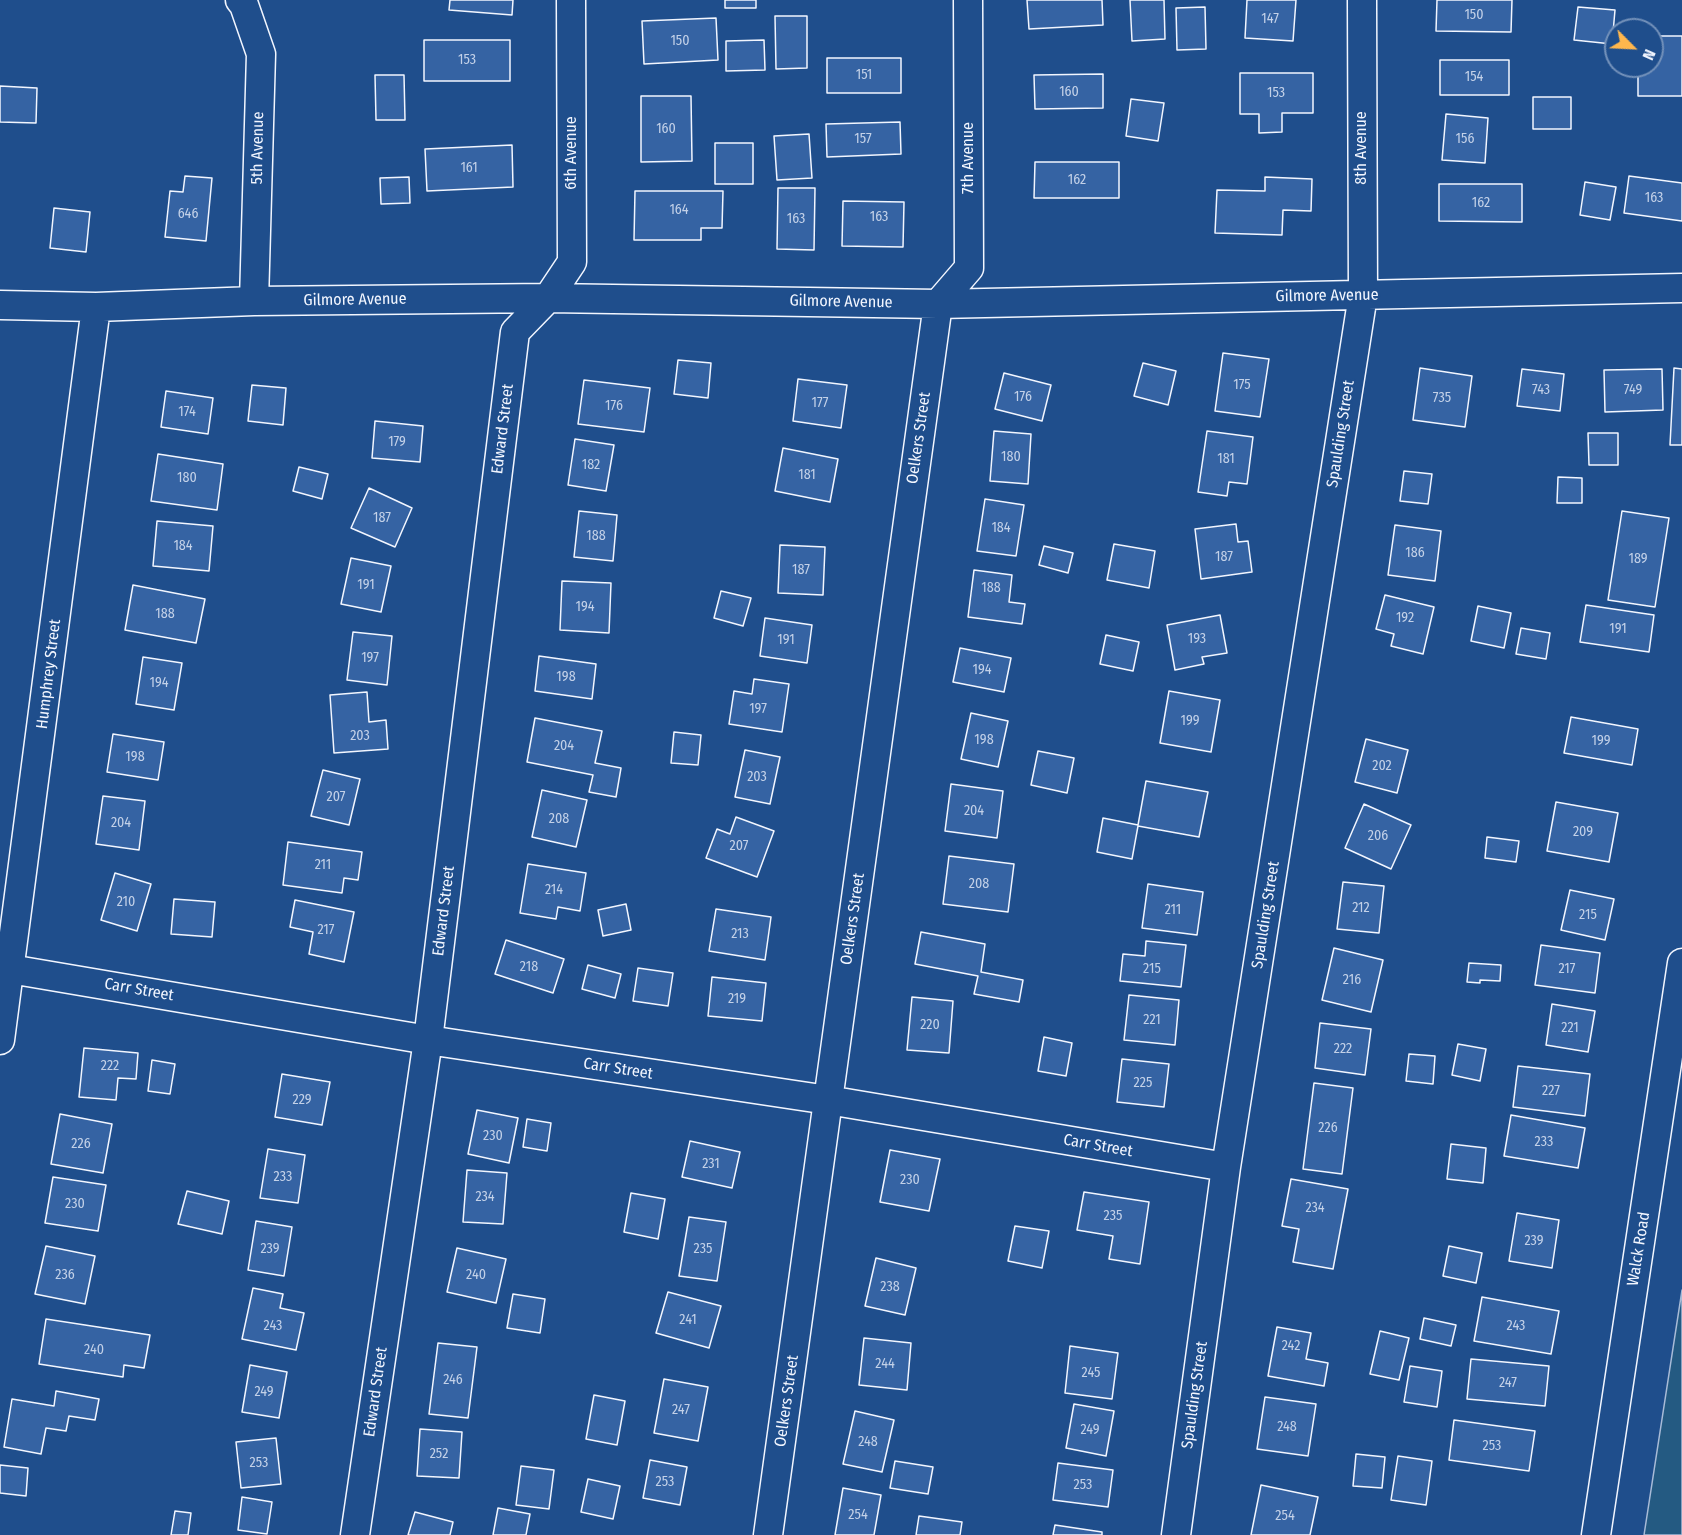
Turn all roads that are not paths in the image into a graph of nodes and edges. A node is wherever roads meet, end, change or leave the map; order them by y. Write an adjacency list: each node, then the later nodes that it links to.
1 (240, 0): 8 (street, 5th Avenue)
2 (571, 0): 7 (street, 6th Avenue)
3 (968, 0): 9 (street, 7th Avenue)
4 (1362, 0): 6 (street, 8th Avenue)
5 (1682, 288): 6 (street, Gilmore Avenue)
6 (1363, 295): 9 (street, Gilmore Avenue); 17 (street, Spaulding Street)
7 (548, 298): 8 (street, Gilmore Avenue); 9 (street, Gilmore Avenue); 15 (street, Edward Street)
8 (254, 301): 11 (street, Gilmore Avenue)
9 (938, 304): 16 (street, Oelkers Street)
10 (0, 305): 11 (street, Gilmore Avenue)
11 (96, 307): 13 (street, Humphrey Street)
12 (1682, 963): 21 (street, Walck Road)
13 (10, 969): 14 (street, Humphrey Street); 15 (street, Carr Street)
14 (0, 1040)
15 (428, 1040): 16 (street, Carr Street); 18 (street, Edward Street)
16 (828, 1100): 17 (street, Carr Street); 19 (street, Oelkers Street)
17 (1226, 1167): 20 (street, Spaulding Street)
18 (355, 1535)
19 (768, 1535)
20 (1176, 1535)
21 (1596, 1535)

